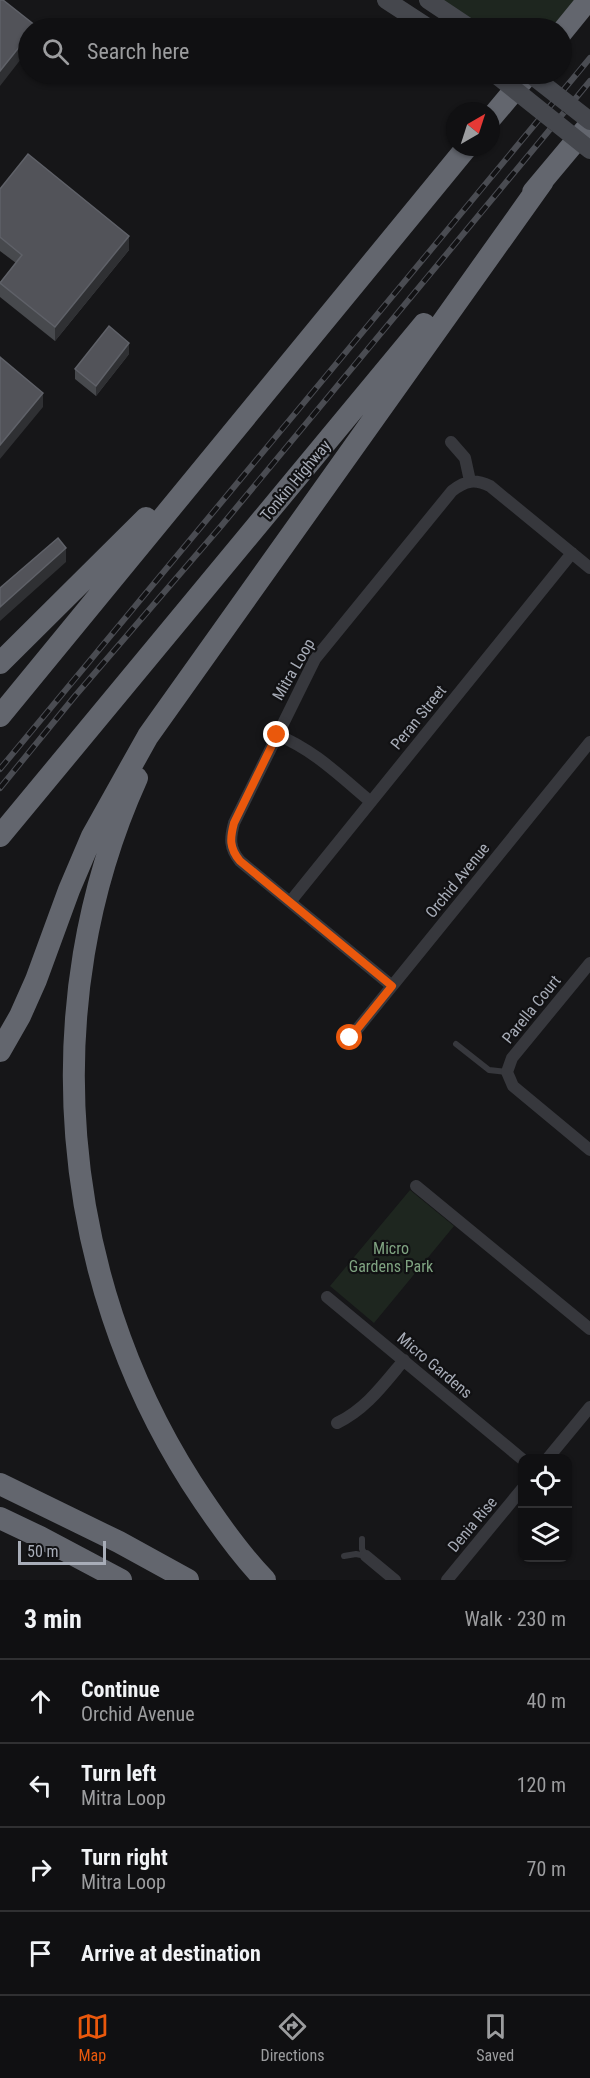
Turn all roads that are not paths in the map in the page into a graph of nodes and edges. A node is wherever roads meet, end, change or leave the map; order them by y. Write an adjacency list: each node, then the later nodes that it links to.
1 (386, 0): 4 (main road)
2 (429, 0): 5 (main road)
3 (588, 0): 6 (highway)
4 (414, 18)
5 (455, 18)
6 (572, 19)
7 (508, 84): 12 (main road, bridge)
8 (520, 84): 10 (highway)
9 (542, 84): 11 (main road, bridge)
10 (500, 108)
11 (590, 122): 15 (highway, Tonkin Highway)
12 (590, 150)
13 (459, 156): 20 (highway)
14 (460, 156): 22 (highway)
15 (543, 181): 21 (highway); 26 (highway, Tonkin Highway)
16 (451, 442): 17 (street)
17 (470, 481): 18 (street); 23 (street, Mitra Loop)
18 (572, 553): 19 (street); 25 (street, Peran Street)
19 (590, 568)
20 (0, 663)
21 (196, 669): 32 (highway); 51 (highway)
22 (0, 716)
23 (277, 735): 25 (street); 27 (street, Mitra Loop)
24 (590, 742): 29 (street, Orchid Avenue)
25 (371, 802): 27 (street, Peran Street)
26 (0, 836)
27 (290, 903): 29 (street, Mitra Loop)
28 (590, 963): 33 (street, Parella Court)
29 (392, 986): 30 (street, Orchid Avenue)
30 (350, 1038)
31 (456, 1044): 33 (lane)
32 (0, 1051)
33 (507, 1072): 34 (street)
34 (590, 1150)
35 (416, 1186): 37 (street)
36 (327, 1297): 38 (street, Micro Gardens)
37 (590, 1329)
38 (404, 1360): 40 (street); 42 (street, Micro Gardens)
39 (590, 1407): 41 (street)
40 (337, 1423)
41 (551, 1454)
42 (518, 1456)
43 (0, 1484): 50 (highway)
44 (518, 1494): 53 (street, Denia Rise)
45 (0, 1518): 49 (highway)
46 (362, 1539): 48 (lane)
47 (344, 1556): 48 (lane)
48 (366, 1556): 52 (street)
49 (121, 1580)
50 (188, 1580)
51 (265, 1580)
52 (394, 1580)
53 (447, 1580)

